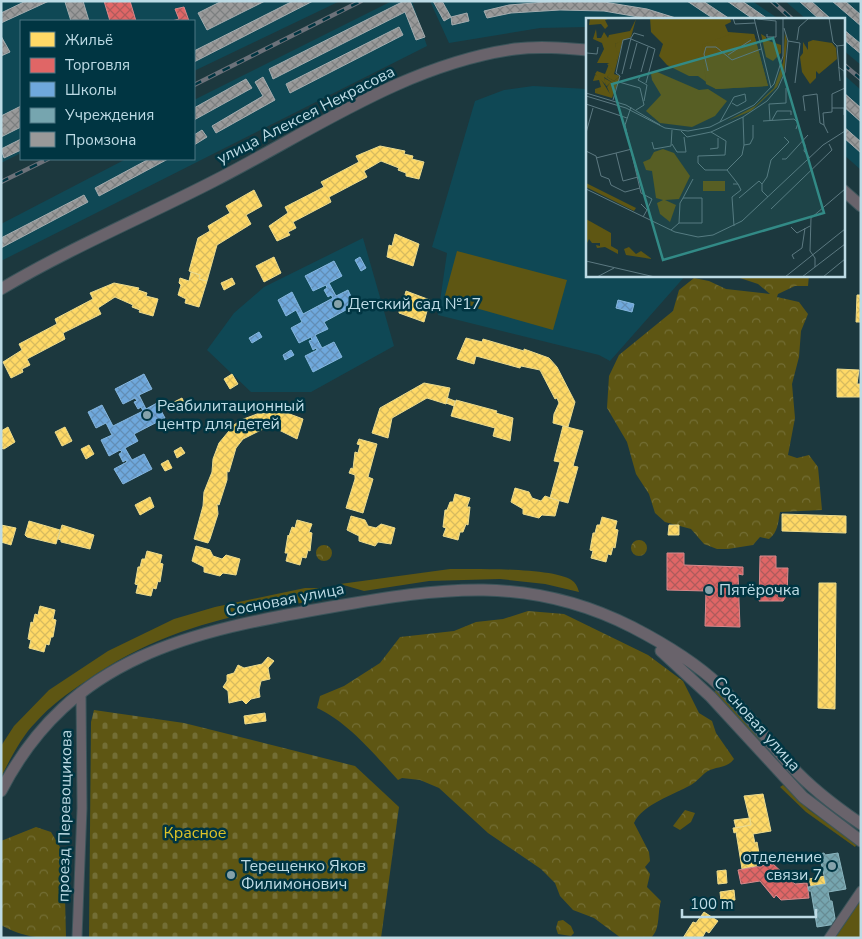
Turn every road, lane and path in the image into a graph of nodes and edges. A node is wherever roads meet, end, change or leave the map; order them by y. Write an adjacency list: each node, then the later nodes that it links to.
1 (586, 50): 4 (street, улица Алексея Некрасова)
2 (844, 191): 3 (street)
3 (861, 206)
4 (1, 289)
5 (631, 626): 6 (street, Сосновая улица); 8 (street, Сосновая улица); 9 (street, Сосновая улица)
6 (81, 694): 7 (street, Сосновая улица); 11 (street, проезд Перевощикова)
7 (1, 791)
8 (861, 824)
9 (861, 841)
10 (861, 891): 12 (street)
11 (77, 938)
12 (829, 938)

